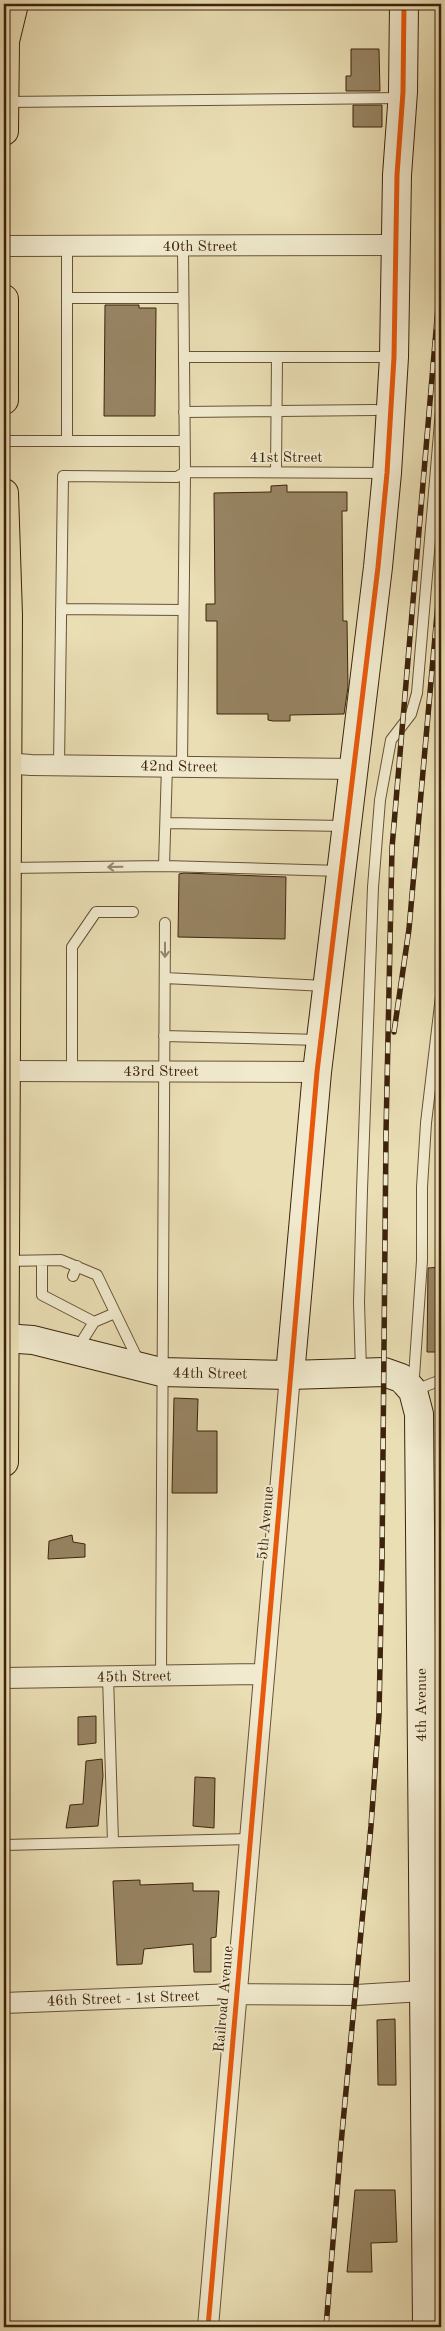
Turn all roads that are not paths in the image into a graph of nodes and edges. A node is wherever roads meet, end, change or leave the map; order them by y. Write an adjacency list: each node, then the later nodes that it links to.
1 (14, 4): 3 (main road)
2 (404, 4): 4 (street)
3 (4, 37): 5 (main road)
4 (403, 98): 5 (lane); 7 (street)
5 (4, 102): 6 (main road)
6 (4, 131)
7 (395, 245): 10 (street, 40th Street); 17 (street)
8 (4, 246): 9 (street, 40th Street)
9 (67, 246): 10 (street, 40th Street); 11 (lane)
10 (183, 246): 12 (lane)
11 (67, 298): 12 (lane); 24 (lane)
12 (183, 298): 15 (lane)
13 (4, 299): 14 (main road)
14 (4, 356): 18 (main road)
15 (184, 357): 16 (lane); 21 (lane)
16 (277, 357): 17 (lane); 22 (lane)
17 (394, 357): 28 (street)
18 (4, 400)
19 (375, 410): 22 (lane)
20 (441, 410): 65 (lane)
21 (184, 412): 22 (lane); 25 (lane)
22 (276, 412): 27 (lane)
23 (4, 440): 24 (lane)
24 (67, 440): 25 (lane)
25 (184, 441): 26 (lane)
26 (185, 472): 27 (lane, 41st Street); 30 (lane, 41st Street); 31 (lane)
27 (276, 472): 28 (lane, 41st Street)
28 (387, 473): 36 (street)
29 (4, 493): 32 (main road)
30 (61, 609): 31 (lane); 34 (lane)
31 (183, 610): 35 (lane)
32 (6, 615): 33 (main road)
33 (6, 763): 34 (street, 42nd Street); 40 (main road)
34 (59, 766): 35 (street, 42nd Street)
35 (174, 766): 36 (street, 42nd Street); 37 (lane)
36 (354, 769): 38 (street)
37 (166, 823): 38 (lane); 39 (lane)
38 (347, 826): 41 (street)
39 (164, 866): 40 (lane, one-way to 40); 41 (lane)
40 (7, 868): 42 (main road)
41 (341, 871): 46 (street)
42 (5, 904): 50 (main road)
43 (133, 912): 52 (lane)
44 (165, 923): 45 (lane, one-way to 45)
45 (164, 978): 46 (lane); 48 (lane)
46 (327, 986): 49 (street)
47 (441, 996): 68 (lane)
48 (164, 1036): 49 (lane); 53 (lane)
49 (321, 1040): 54 (street)
50 (5, 1043): 51 (main road)
51 (6, 1071): 52 (street, 43rd Street); 55 (main road)
52 (72, 1071): 53 (street, 43rd Street)
53 (163, 1071): 54 (street, 43rd Street); 64 (lane)
54 (317, 1072): 66 (street)
55 (4, 1194): 56 (main road)
56 (5, 1261): 57 (lane); 62 (main road)
57 (42, 1262): 58 (lane); 61 (lane)
58 (77, 1266): 59 (lane); 60 (lane)
59 (73, 1276)
60 (115, 1314): 61 (lane); 64 (lane)
61 (94, 1322): 63 (lane)
62 (5, 1338): 63 (street, 44th Street); 69 (main road)
63 (75, 1351): 64 (street, 44th Street)
64 (151, 1370): 66 (street, 44th Street); 71 (lane)
65 (360, 1373): 66 (street, 44th Street); 68 (street, 44th Street)
66 (290, 1375): 70 (street, 5th Avenue)
67 (441, 1380): 68 (lane)
68 (413, 1391): 77 (street, 4th Avenue)
69 (4, 1462)
70 (264, 1674): 71 (street, 45th Street); 74 (street, Railroad Avenue)
71 (161, 1675): 72 (street, 45th Street)
72 (108, 1676): 73 (street, 45th Street); 75 (lane)
73 (4, 1678)
74 (250, 1839): 75 (lane); 78 (street, Railroad Avenue)
75 (113, 1842): 76 (lane)
76 (4, 1844)
77 (423, 1991): 78 (street, 46th Street - 1st Street); 80 (street, 4th Avenue)
78 (236, 1994): 79 (street, 46th Street - 1st Street); 82 (street, Railroad Avenue)
79 (4, 2003)
80 (432, 2020): 81 (street, 4th Avenue)
81 (432, 2326)
82 (208, 2327)

